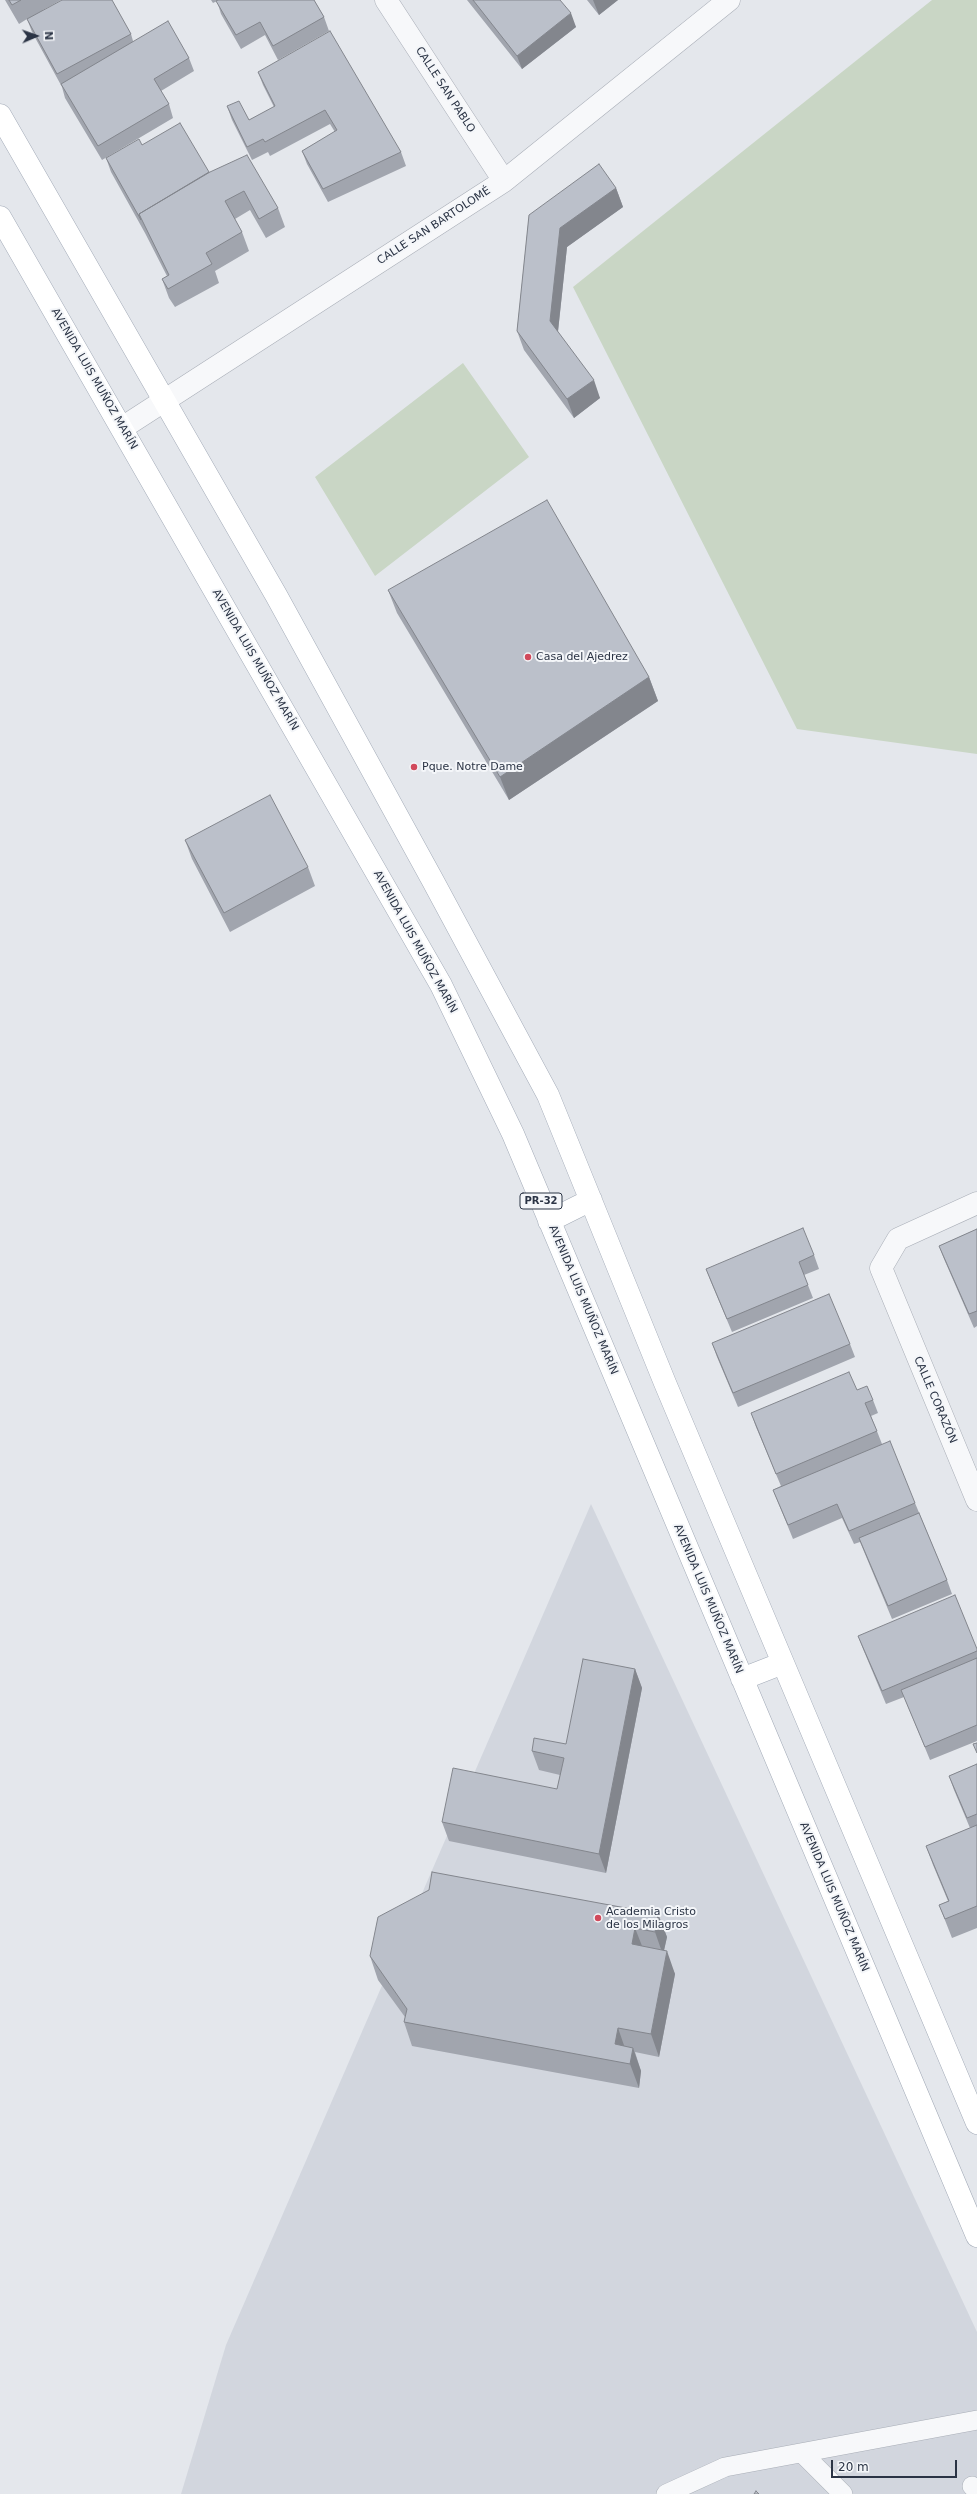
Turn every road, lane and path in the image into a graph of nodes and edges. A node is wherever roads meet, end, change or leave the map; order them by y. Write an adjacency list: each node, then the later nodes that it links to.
1 (386, 0): 4 (street, CALLE SAN PABLO)
2 (729, 0): 4 (street, CALLE SAN BARTOLOMÉ)
3 (0, 114): 6 (main road)
4 (504, 181): 6 (street, CALLE SAN BARTOLOMÉ)
5 (0, 216): 7 (main road, AVENIDA LUIS MUÑOZ MARÍN / PR-32)
6 (164, 399): 7 (street, CALLE SAN BARTOLOMÉ); 8 (main road)
7 (122, 428): 10 (main road, AVENIDA LUIS MUÑOZ MARÍN / PR-32)
8 (591, 1200): 10 (main road); 12 (main road)
9 (977, 1203): 11 (street, CALLE CORAZÓN)
10 (549, 1221): 13 (main road, AVENIDA LUIS MUÑOZ MARÍN / PR-32)
11 (977, 1500)
12 (782, 1663): 13 (main road); 14 (main road)
13 (742, 1679): 15 (main road, AVENIDA LUIS MUÑOZ MARÍN / PR-32)
14 (977, 2123)
15 (977, 2236)
16 (977, 2420): 17 (lane)
17 (802, 2453): 18 (lane); 19 (lane)
18 (666, 2494)
19 (843, 2494)

